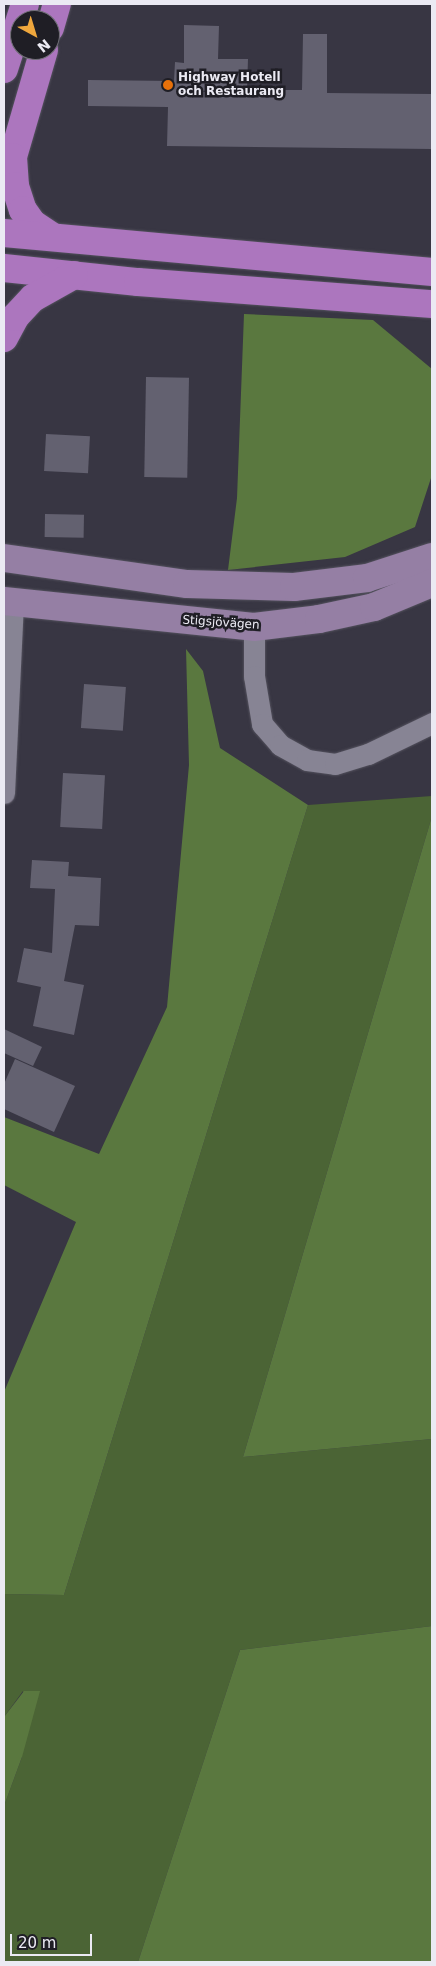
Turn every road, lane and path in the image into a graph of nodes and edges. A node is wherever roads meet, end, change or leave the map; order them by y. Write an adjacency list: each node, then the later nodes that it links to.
1 (25, 4): 3 (highway)
2 (41, 60): 5 (highway)
3 (4, 69)
4 (4, 232): 5 (highway)
5 (53, 237): 7 (highway)
6 (4, 268): 8 (highway)
7 (432, 272)
8 (74, 275): 9 (highway); 10 (highway)
9 (432, 304)
10 (4, 338)
11 (432, 557): 12 (main road)
12 (4, 558)
13 (432, 583): 15 (main road, Stigsjövägen)
14 (8, 602): 15 (main road, Stigsjövägen); 17 (street)
15 (254, 627): 16 (street)
16 (432, 723)
17 (4, 793)

